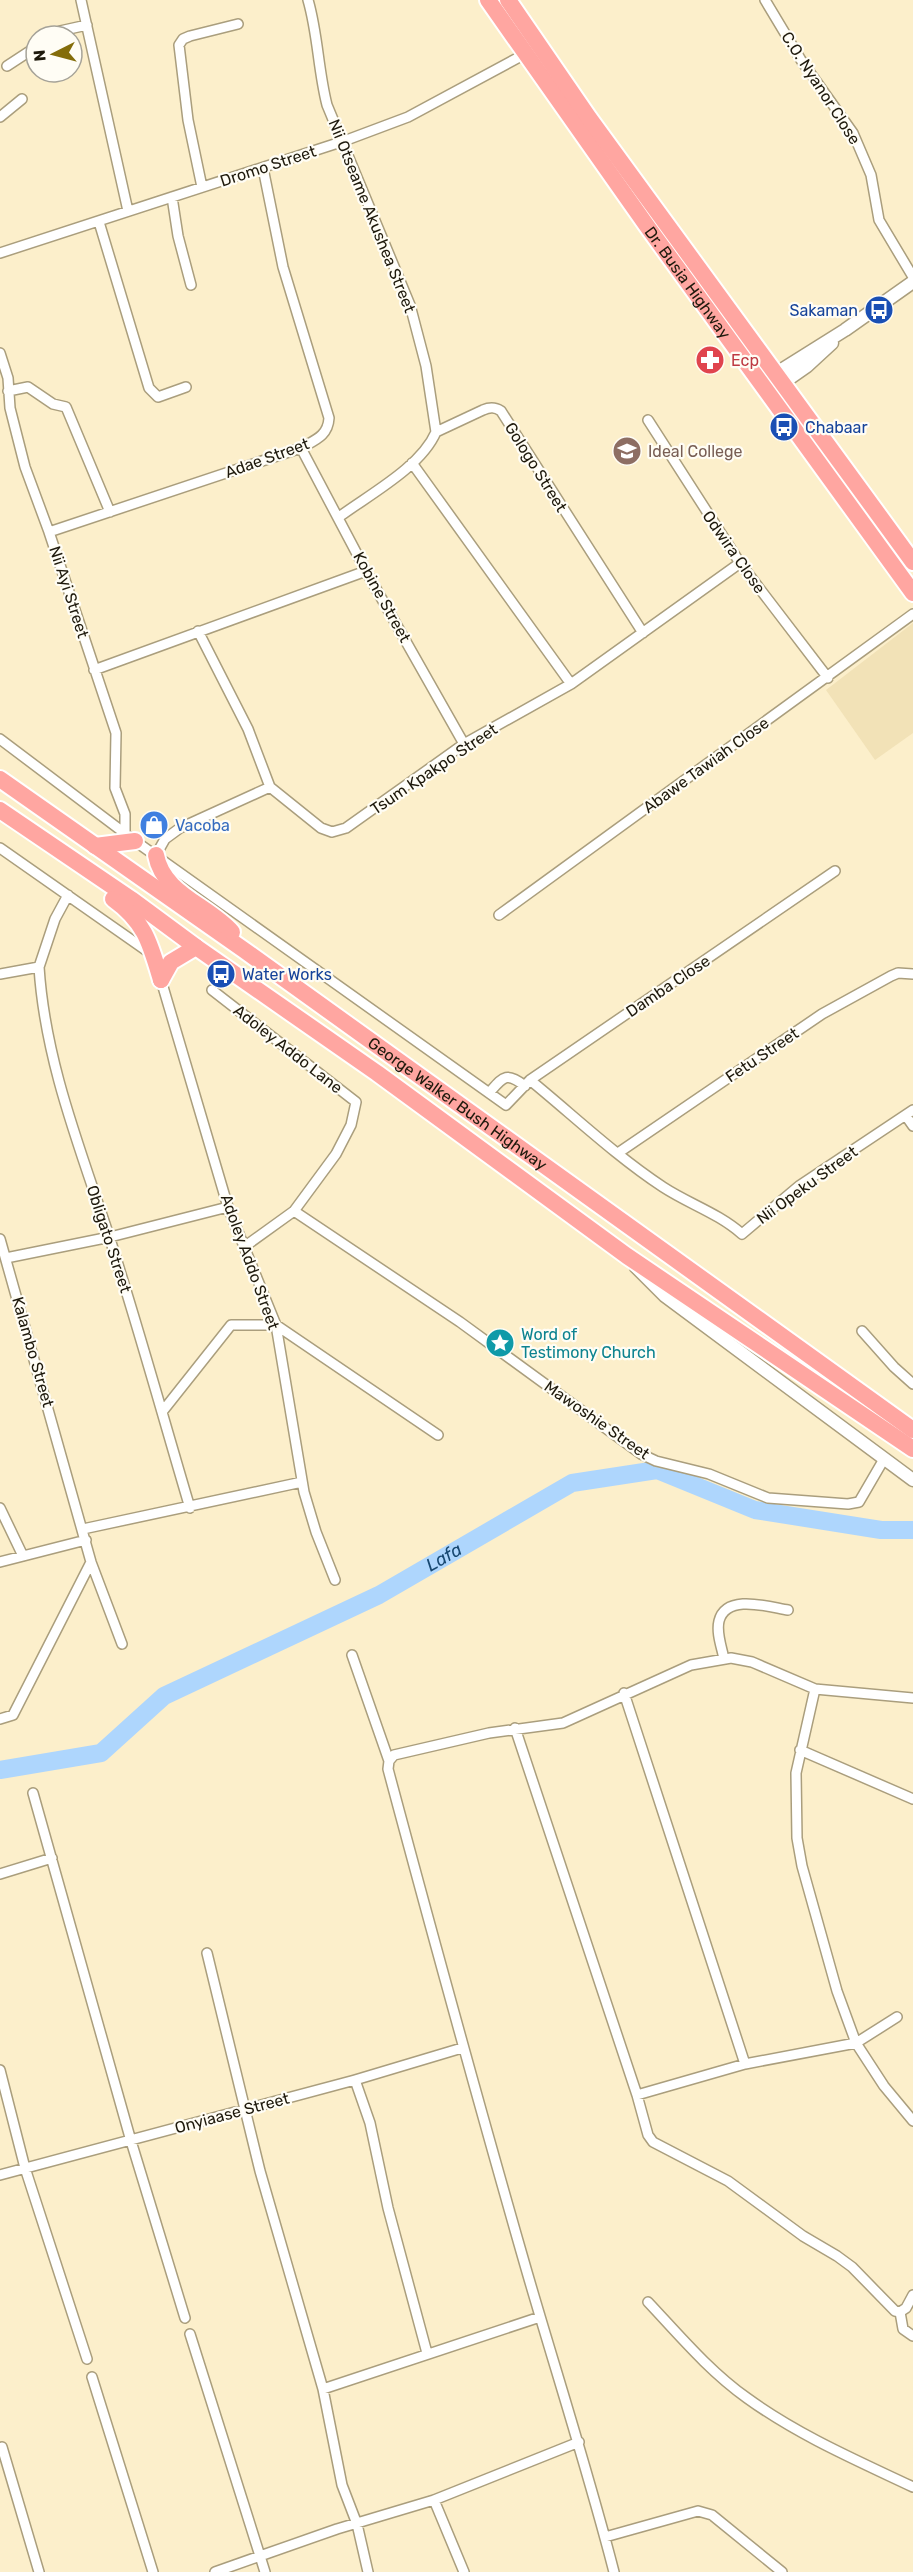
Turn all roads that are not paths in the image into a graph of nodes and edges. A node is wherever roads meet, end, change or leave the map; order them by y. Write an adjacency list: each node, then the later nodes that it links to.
1 (81, 0): 7 (street)
2 (308, 0): 14 (street, Nii Otseame Akushea Street)
3 (488, 0): 9 (highway, Dr. Busia Highway)
4 (508, 0): 25 (highway, Dr. Busia Highway)
5 (765, 0): 21 (street, C.O. Nyanor Close)
6 (238, 24): 16 (street)
7 (87, 25): 8 (street); 18 (street)
8 (84, 26)
9 (525, 54): 14 (street, Dromo Street); 25 (highway, Dr. Busia Highway)
10 (24, 55): 11 (street)
11 (8, 66)
12 (21, 99): 13 (street)
13 (0, 117)
14 (344, 141): 15 (street, Dromo Street); 30 (street, Nii Otseame Akushea Street)
15 (263, 168): 16 (street, Dromo Street); 31 (street, Adae Street)
16 (202, 187): 17 (street, Dromo Street)
17 (172, 197): 18 (street, Dromo Street); 23 (street)
18 (128, 211): 19 (street, Dromo Street)
19 (99, 222): 20 (street, Dromo Street); 26 (street)
20 (0, 253)
21 (913, 277)
22 (913, 282): 25 (street)
23 (191, 285)
24 (0, 353): 27 (street, Nii Ayi Street)
25 (772, 383): 36 (highway, Dr. Busia Highway); 39 (highway, Dr. Busia Highway)
26 (186, 387)
27 (8, 391): 28 (street, Nii Ayi Street); 33 (street)
28 (5, 410): 35 (street, Nii Ayi Street)
29 (648, 420): 37 (street, Odwira Close)
30 (436, 432): 32 (street); 42 (street, Gologo Street)
31 (301, 448): 33 (street, Adae Street); 34 (street, Kobine Street)
32 (412, 463): 34 (street); 45 (street)
33 (110, 512): 35 (street, Adae Street)
34 (339, 517): 38 (street, Kobine Street)
35 (49, 532): 43 (street, Nii Ayi Street)
36 (913, 562)
37 (740, 563): 42 (street, Tsum Kpakpo Street); 44 (street, Odwira Close)
38 (366, 571): 41 (street); 47 (street, Kobine Street)
39 (913, 593)
40 (913, 614): 44 (street, Abawe Tawiah Close)
41 (198, 631): 43 (street); 49 (street)
42 (643, 633): 45 (street, Tsum Kpakpo Street)
43 (94, 670): 51 (street, Nii Ayi Street)
44 (828, 678): 57 (street, Abawe Tawiah Close)
45 (571, 684): 47 (street, Tsum Kpakpo Street)
46 (0, 739): 51 (street)
47 (464, 744): 49 (street, Tsum Kpakpo Street)
48 (0, 778): 52 (highway, George Walker Bush Highway)
49 (270, 787): 54 (street)
50 (0, 811): 58 (highway, George Walker Bush Highway); 60 (highway)
51 (130, 836): 52 (highway); 54 (street)
52 (95, 846): 59 (highway, George Walker Bush Highway)
53 (0, 848): 56 (street)
54 (156, 855): 59 (highway); 67 (street)
55 (835, 872): 66 (street, Damba Close)
56 (68, 895): 60 (street); 61 (street)
57 (499, 915)
58 (196, 947): 64 (highway); 76 (highway, George Walker Bush Highway)
59 (244, 950): 83 (highway, George Walker Bush Highway)
60 (154, 956): 64 (highway)
61 (39, 967): 62 (street); 73 (street, Obligato Street)
62 (0, 974)
63 (913, 974): 70 (street, Fetu Street)
64 (161, 980): 71 (street, Adoley Addo Street)
65 (212, 990): 72 (street, Adoley Addo Lane)
66 (527, 1083): 67 (street); 67 (street, Damba Close); 70 (street, Nii Opeku Street)
67 (489, 1093)
68 (909, 1113): 69 (street); 70 (street, Nii Opeku Street)
69 (913, 1126)
70 (618, 1153)
71 (228, 1207): 73 (street); 75 (street, Adoley Addo Street)
72 (294, 1211): 75 (street, Adoley Addo Lane); 86 (street, Mawoshie Street)
73 (110, 1237): 77 (street); 82 (street, Obligato Street)
74 (0, 1239): 77 (street, Kalambo Street)
75 (244, 1247): 78 (street, Adoley Addo Street)
76 (627, 1256): 80 (highway, George Walker Bush Highway); 86 (street, George Walker Bush Highway)
77 (6, 1258): 92 (street, Kalambo Street)
78 (276, 1324): 82 (street); 84 (street); 89 (street, Adoley Addo Street)
79 (862, 1331): 81 (street)
80 (814, 1383): 85 (highway, George Walker Bush Highway); 87 (highway)
81 (913, 1384)
82 (162, 1412): 91 (street, Obligato Street)
83 (913, 1430)
84 (438, 1435)
85 (913, 1449)
86 (884, 1459): 88 (street, George Walker Bush Highway)
87 (913, 1462)
88 (913, 1480)
89 (302, 1482): 91 (street); 97 (street, Adoley Addo Street)
90 (0, 1508): 94 (street)
91 (190, 1508): 92 (street)
92 (83, 1529): 93 (street, Kalambo Street)
93 (86, 1540): 94 (street); 96 (street, Kalambo Street)
94 (23, 1556): 95 (street)
95 (0, 1562)
96 (91, 1562): 99 (street, Kalambo Street); 105 (street)
97 (335, 1580)
98 (788, 1610): 101 (street)
99 (122, 1644)
100 (352, 1655): 108 (street)
101 (724, 1659): 102 (street); 103 (street)
102 (815, 1689): 104 (street); 107 (street)
103 (624, 1693): 106 (street); 117 (street)
104 (913, 1698)
105 (0, 1719)
106 (515, 1728): 108 (street); 120 (street)
107 (800, 1750): 110 (street); 115 (street)
108 (389, 1761): 116 (street)
109 (33, 1793): 111 (street)
110 (913, 1799)
111 (52, 1858): 112 (street); 123 (street)
112 (0, 1874)
113 (207, 1953): 121 (street)
114 (897, 2017): 115 (street)
115 (856, 2043): 117 (street); 122 (street)
116 (462, 2048): 119 (street, Onyiaase Street); 129 (street)
117 (744, 2064): 120 (street)
118 (0, 2070): 124 (street)
119 (355, 2080): 121 (street, Onyiaase Street); 133 (street)
120 (637, 2095): 128 (street)
121 (244, 2109): 123 (street, Onyiaase Street); 136 (street)
122 (913, 2121)
123 (131, 2141): 124 (street, Onyiaase Street); 130 (street)
124 (24, 2168): 125 (street, Onyiaase Street); 134 (street)
125 (0, 2175)
126 (913, 2295): 128 (street)
127 (648, 2302): 139 (street)
128 (900, 2312): 132 (street)
129 (540, 2317): 133 (street); 137 (street)
130 (185, 2318)
131 (190, 2334): 143 (street)
132 (913, 2336)
133 (427, 2353): 136 (street)
134 (87, 2359)
135 (92, 2377): 145 (street)
136 (324, 2389): 141 (street)
137 (579, 2442): 140 (street); 142 (street)
138 (2, 2447): 144 (street)
139 (913, 2487)
140 (434, 2500): 141 (street); 149 (street)
141 (357, 2524): 143 (street); 148 (street)
142 (605, 2537): 150 (street); 151 (street)
143 (260, 2556): 146 (street); 147 (street)
144 (39, 2572)
145 (153, 2572)
146 (215, 2572)
147 (265, 2572)
148 (368, 2572)
149 (464, 2572)
150 (614, 2572)
151 (782, 2572)

